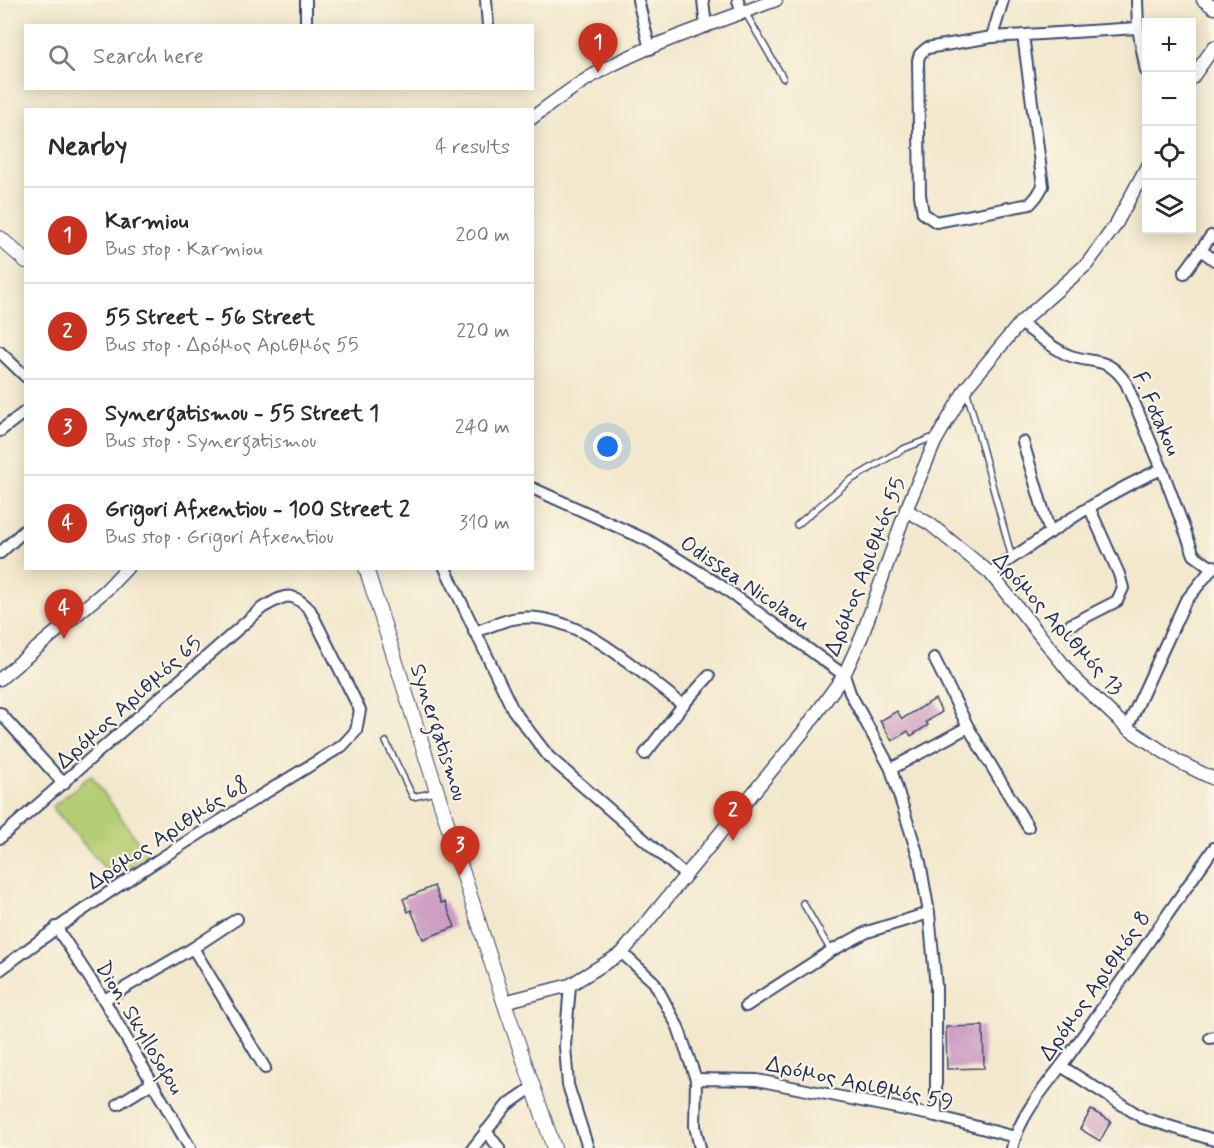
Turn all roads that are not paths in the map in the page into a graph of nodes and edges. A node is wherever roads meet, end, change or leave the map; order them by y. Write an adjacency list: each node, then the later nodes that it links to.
1 (486, 0): 13 (street)
2 (638, 0): 19 (street)
3 (703, 0): 14 (street)
4 (738, 0): 11 (street)
5 (776, 0): 11 (street)
6 (1003, 0): 17 (street)
7 (1137, 0): 15 (street)
8 (1203, 0): 10 (street)
9 (308, 1): 12 (street)
10 (1214, 8)
11 (743, 13): 14 (street); 22 (lane)
12 (306, 24)
13 (488, 24)
14 (706, 27): 19 (street)
15 (1138, 28): 16 (street); 20 (street)
16 (1023, 35): 17 (street); 17 (street)
17 (992, 36)
18 (1214, 47): 21 (street)
19 (650, 49): 23 (street)
20 (1142, 50)
21 (1195, 72)
22 (783, 78)
23 (534, 116)
24 (1142, 175): 31 (street, Δρόμος Αριθμός 55)
25 (1211, 236): 27 (street)
26 (0, 238): 28 (main road)
27 (1201, 250): 29 (street); 30 (street)
28 (24, 259)
29 (1214, 260)
30 (1184, 273)
31 (1020, 323): 34 (street, Δρόμος Αριθμός 55); 39 (street, F. Fotakou)
32 (0, 352): 33 (street)
33 (24, 375)
34 (966, 388): 37 (street, Δρόμος Αριθμός 55); 47 (lane)
35 (24, 413): 36 (street)
36 (0, 431)
37 (939, 435): 42 (street, Δρόμος Αριθμός 55); 43 (lane)
38 (1023, 442): 45 (street)
39 (1162, 469): 41 (street); 48 (street, F. Fotakou)
40 (534, 489): 57 (street, Odissea Nicolaou)
41 (1090, 509): 45 (street); 54 (street)
42 (906, 510): 52 (street, Δρόμος Αριθμός 13); 57 (street, Δρόμος Αριθμός 55)
43 (797, 525)
44 (24, 531): 46 (street)
45 (1050, 532): 47 (street)
46 (0, 553)
47 (1012, 558): 52 (street)
48 (1213, 567): 63 (street)
49 (125, 570): 59 (street)
50 (367, 570): 69 (main road, Synergatismou)
51 (446, 570): 55 (street)
52 (990, 573): 63 (street, Δρόμος Αριθμός 13)
53 (283, 596): 68 (street, Δρόμος Αριθμός 65); 77 (street, Δρόμος Αριθμός 68)
54 (1070, 625)
55 (474, 632): 60 (street); 73 (street)
56 (934, 658): 62 (street)
57 (844, 675): 66 (street); 73 (street, Δρόμος Αριθμός 55)
58 (709, 676): 60 (street)
59 (0, 679)
60 (683, 705): 65 (street)
61 (0, 713): 68 (street)
62 (968, 727): 66 (street); 70 (street)
63 (1127, 728): 67 (street, Δρόμος Αριθμός 13)
64 (386, 742): 69 (lane)
65 (645, 754)
66 (891, 769): 75 (street)
67 (1214, 780)
68 (64, 784): 71 (street, Δρόμος Αριθμός 65)
69 (437, 792): 84 (main road, Synergatismou)
70 (1028, 827)
71 (0, 838)
72 (1214, 848): 86 (street, Δρόμος Αριθμός 8)
73 (685, 875): 80 (street, Δρόμος Αριθμός 55)
74 (803, 903): 79 (lane)
75 (929, 913): 79 (street); 92 (street)
76 (237, 919): 78 (street)
77 (57, 927): 81 (street, Δρόμος Αριθμός 68); 83 (street, Dion. Skyllosofou)
78 (193, 948): 83 (street); 87 (street)
79 (831, 951): 85 (street)
80 (622, 953): 82 (street, Δρόμος Αριθμός 55); 88 (street)
81 (0, 970)
82 (570, 986): 84 (street, Δρόμος Αριθμός 55); 100 (street)
83 (104, 1000): 89 (street, Dion. Skyllosofou)
84 (504, 1002): 90 (main road, Synergatismou)
85 (746, 1006)
86 (1062, 1066): 94 (street); 95 (street, Δρόμος Αριθμός 8)
87 (265, 1068)
88 (696, 1079): 92 (street, Δρόμος Αριθμός 59); 101 (street)
89 (152, 1083): 91 (street); 96 (street, Dion. Skyllosofou)
90 (533, 1087): 93 (street); 99 (main road, Synergatismou)
91 (118, 1104)
92 (936, 1116): 95 (street, Δρόμος Αριθμός 59)
93 (486, 1131): 97 (street); 98 (street)
94 (1214, 1140)
95 (1013, 1143)
96 (190, 1148)
97 (473, 1148)
98 (499, 1148)
99 (554, 1148)
100 (588, 1148)
101 (700, 1148)

